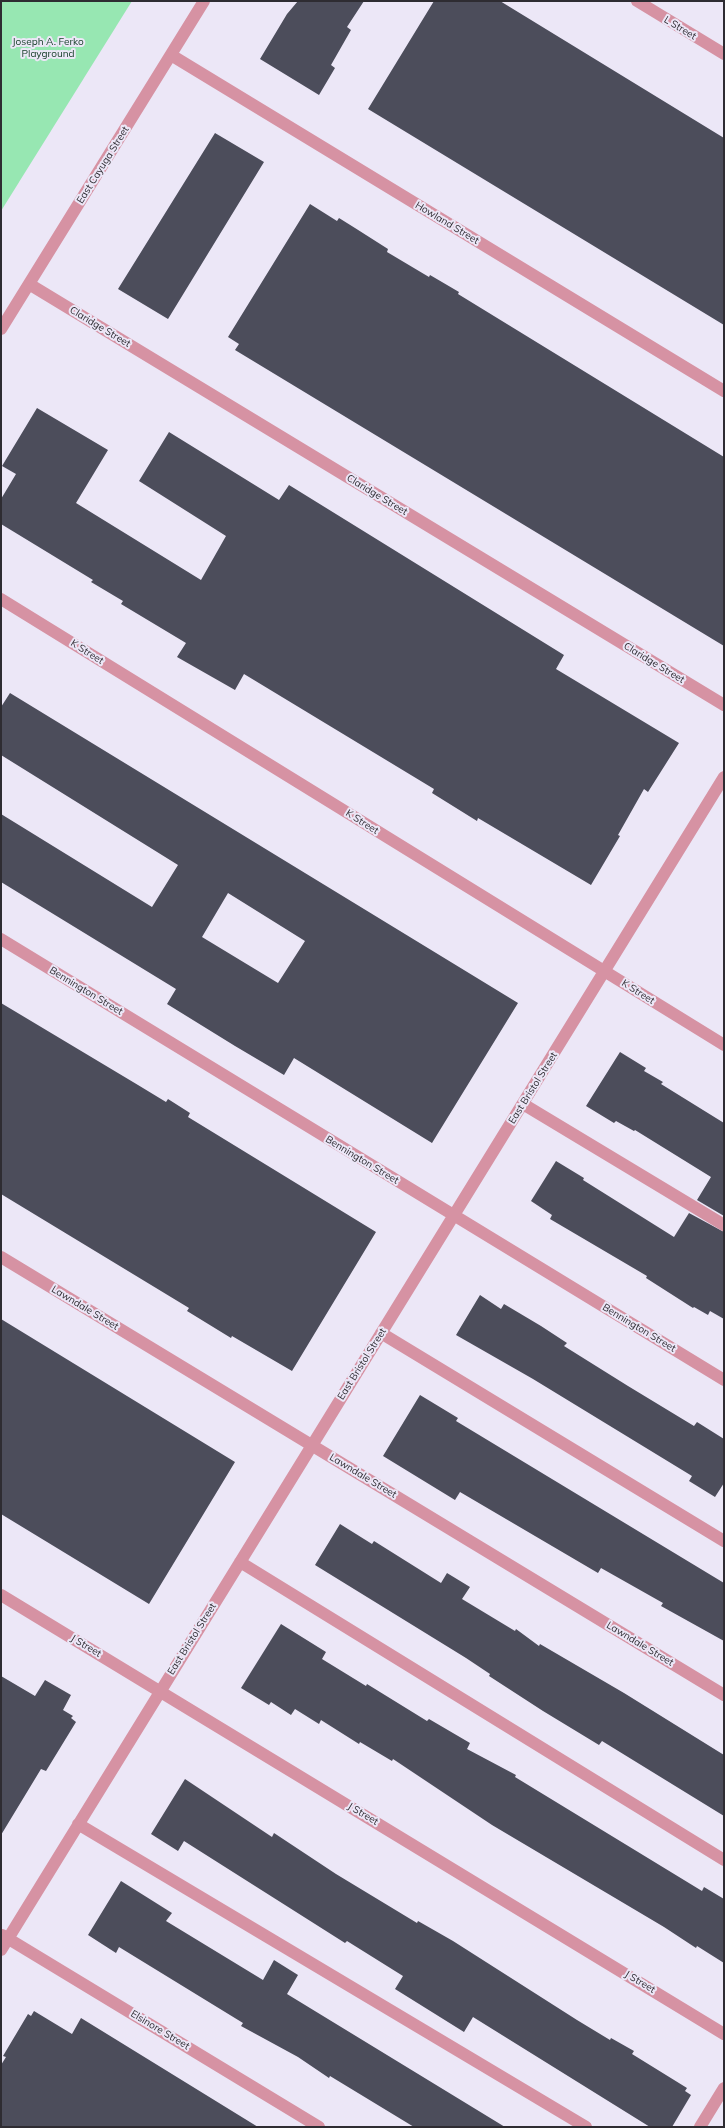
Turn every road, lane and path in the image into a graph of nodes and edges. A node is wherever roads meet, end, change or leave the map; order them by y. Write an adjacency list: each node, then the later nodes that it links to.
1 (204, 1): 4 (street, East Cayuga Street)
2 (637, 1): 3 (street, L Street)
3 (724, 54)
4 (171, 55): 5 (street, East Cayuga Street); 7 (street, Howland Street)
5 (29, 284): 6 (street, East Cayuga Street); 9 (street, Claridge Street)
6 (1, 329)
7 (724, 391)
8 (1, 599): 12 (street, K Street)
9 (724, 705)
10 (722, 785): 12 (street, East Bristol Street)
11 (1, 939): 15 (street, Bennington Street)
12 (604, 971): 13 (street, K Street); 14 (street, East Bristol Street)
13 (724, 1044)
14 (522, 1104): 15 (street, East Bristol Street); 16 (street)
15 (454, 1215): 18 (street, East Bristol Street); 19 (street, Bennington Street)
16 (724, 1225)
17 (1, 1257): 20 (street, Lawndale Street)
18 (381, 1333): 20 (street, East Bristol Street); 21 (street)
19 (724, 1380)
20 (312, 1446): 22 (street, East Bristol Street); 25 (street, Lawndale Street)
21 (724, 1541)
22 (240, 1562): 24 (street, East Bristol Street); 27 (street)
23 (1, 1595): 24 (street, J Street)
24 (161, 1691): 26 (street, East Bristol Street); 30 (street, J Street)
25 (724, 1695)
26 (78, 1824): 28 (street, East Bristol Street); 33 (street)
27 (724, 1860)
28 (5, 1936): 29 (street, East Bristol Street); 32 (street, Elsinore Street)
29 (1, 1950)
30 (724, 2034)
31 (724, 2088): 34 (street)
32 (319, 2127)
33 (586, 2127)
34 (700, 2127)

